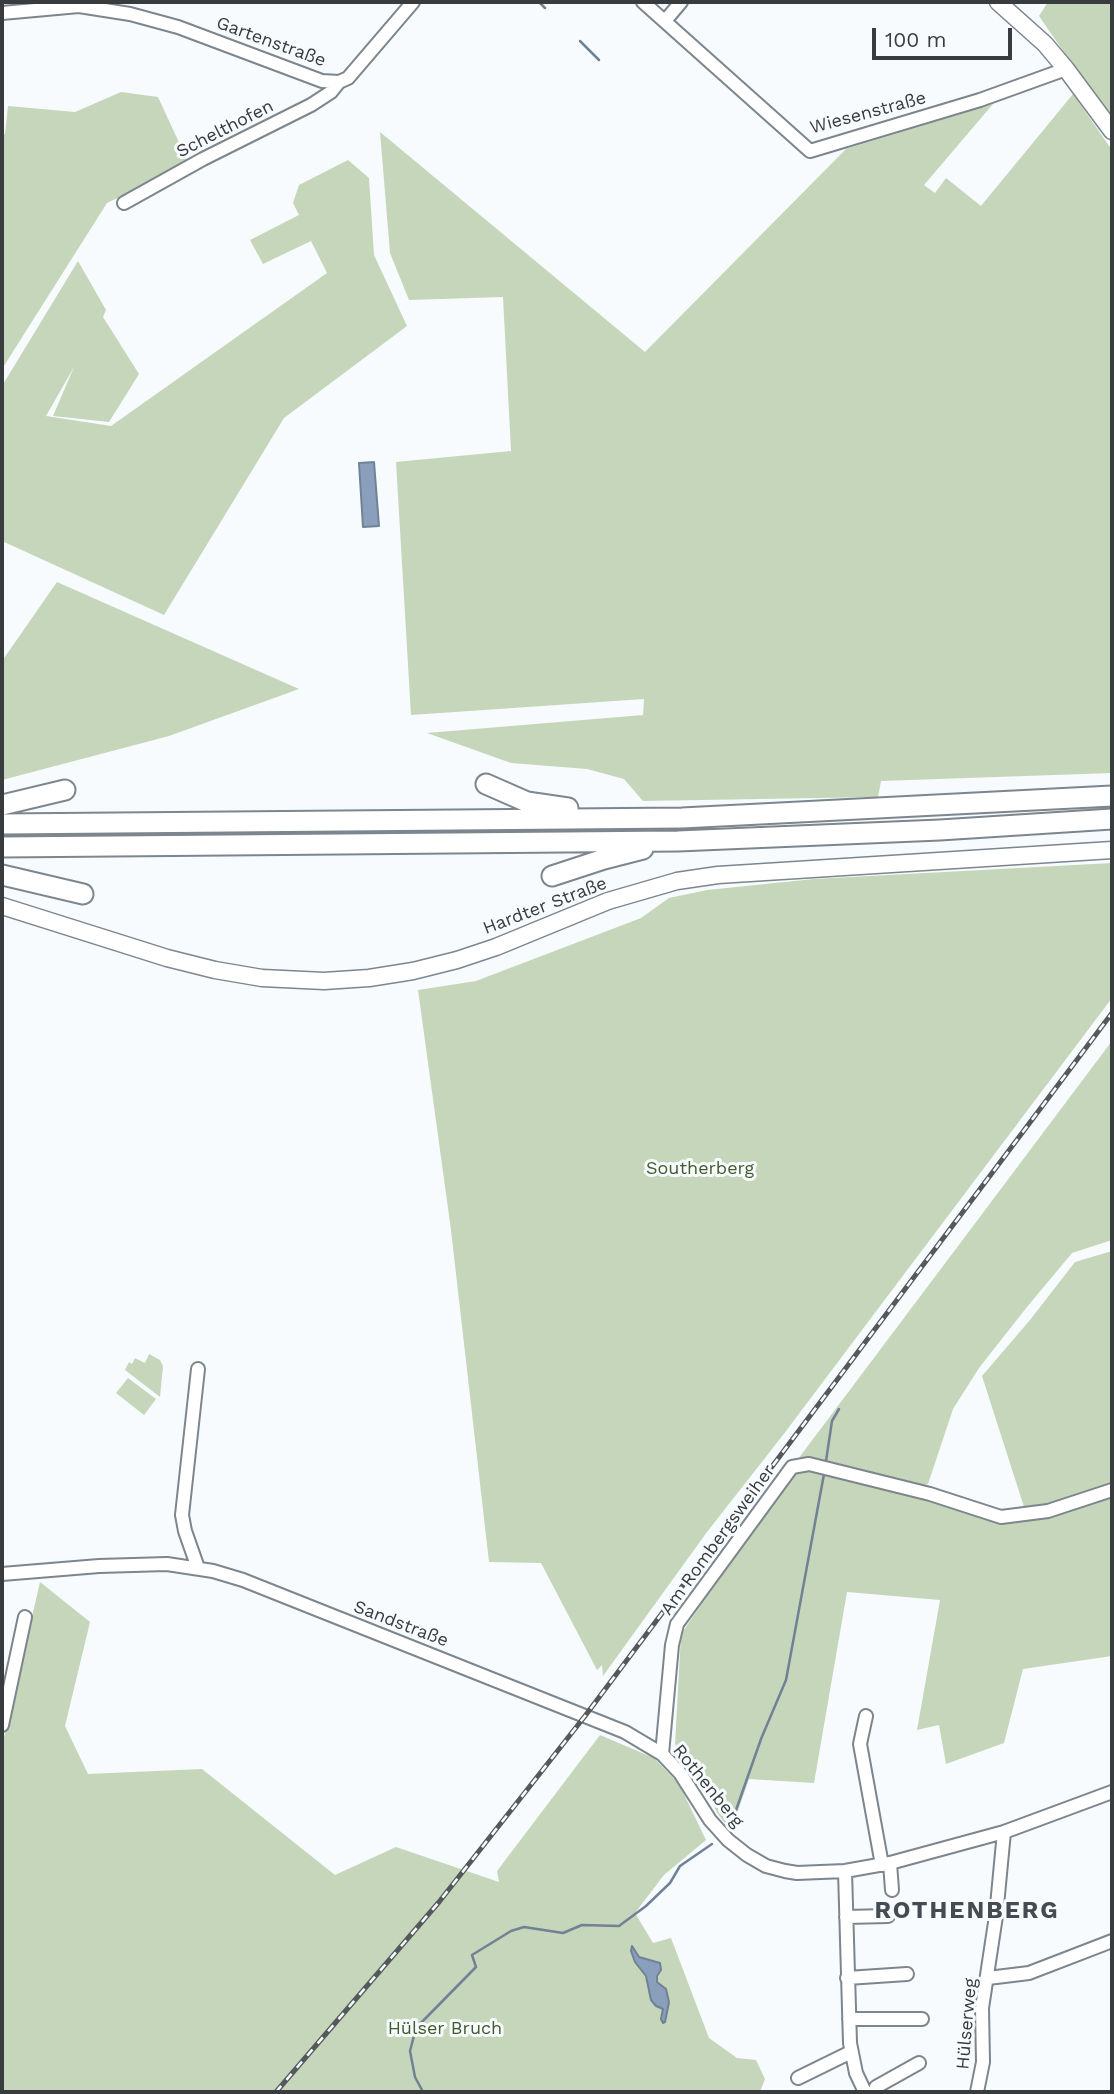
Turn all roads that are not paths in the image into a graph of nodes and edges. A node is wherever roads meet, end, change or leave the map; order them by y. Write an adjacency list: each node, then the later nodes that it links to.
1 (413, 2): 8 (street, Gartenstraße)
2 (643, 2): 6 (street, Wiesenstraße)
3 (681, 2): 6 (street)
4 (998, 2): 7 (main road)
5 (2, 13): 8 (street, Gartenstraße)
6 (665, 21): 7 (street, Wiesenstraße)
7 (1066, 69): 9 (main road)
8 (338, 82): 10 (street, Schelthofen)
9 (1112, 131)
10 (124, 203)
11 (486, 784): 15 (highway)
12 (65, 790): 14 (highway)
13 (1112, 796): 15 (highway)
14 (2, 805)
15 (603, 818): 17 (highway)
16 (1112, 819): 18 (highway)
17 (2, 824)
18 (678, 841): 19 (highway); 22 (highway)
19 (2, 847)
20 (1112, 850): 24 (main road, Hardter Straße)
21 (2, 875): 23 (highway)
22 (552, 876)
23 (83, 894)
24 (2, 906)
25 (198, 1369): 27 (street)
26 (1112, 1490): 33 (street, Am Rombergsweiher)
27 (198, 1568): 28 (street, Sandstraße); 31 (street, Sandstraße)
28 (2, 1574)
29 (25, 1618): 32 (street)
30 (866, 1716): 36 (street)
31 (590, 1718): 33 (street, Rothenberg)
32 (2, 1725)
33 (662, 1754): 37 (street, Rothenberg)
34 (1112, 1792): 35 (street, Rothenberg)
35 (1004, 1832): 36 (street, Rothenberg); 44 (street, Hülserweg)
36 (886, 1864): 37 (street, Rothenberg); 38 (street)
37 (845, 1871): 40 (street)
38 (892, 1890)
39 (888, 1916): 40 (street)
40 (846, 1917): 43 (street)
41 (1112, 1941): 44 (street)
42 (906, 1974): 43 (street)
43 (847, 1978): 45 (street)
44 (988, 1978): 52 (street, Hülserweg)
45 (849, 2019): 46 (street); 47 (street)
46 (922, 2019)
47 (851, 2052): 49 (street); 50 (street)
48 (919, 2063): 51 (street)
49 (798, 2078)
50 (864, 2092)
51 (874, 2092)
52 (977, 2092)

